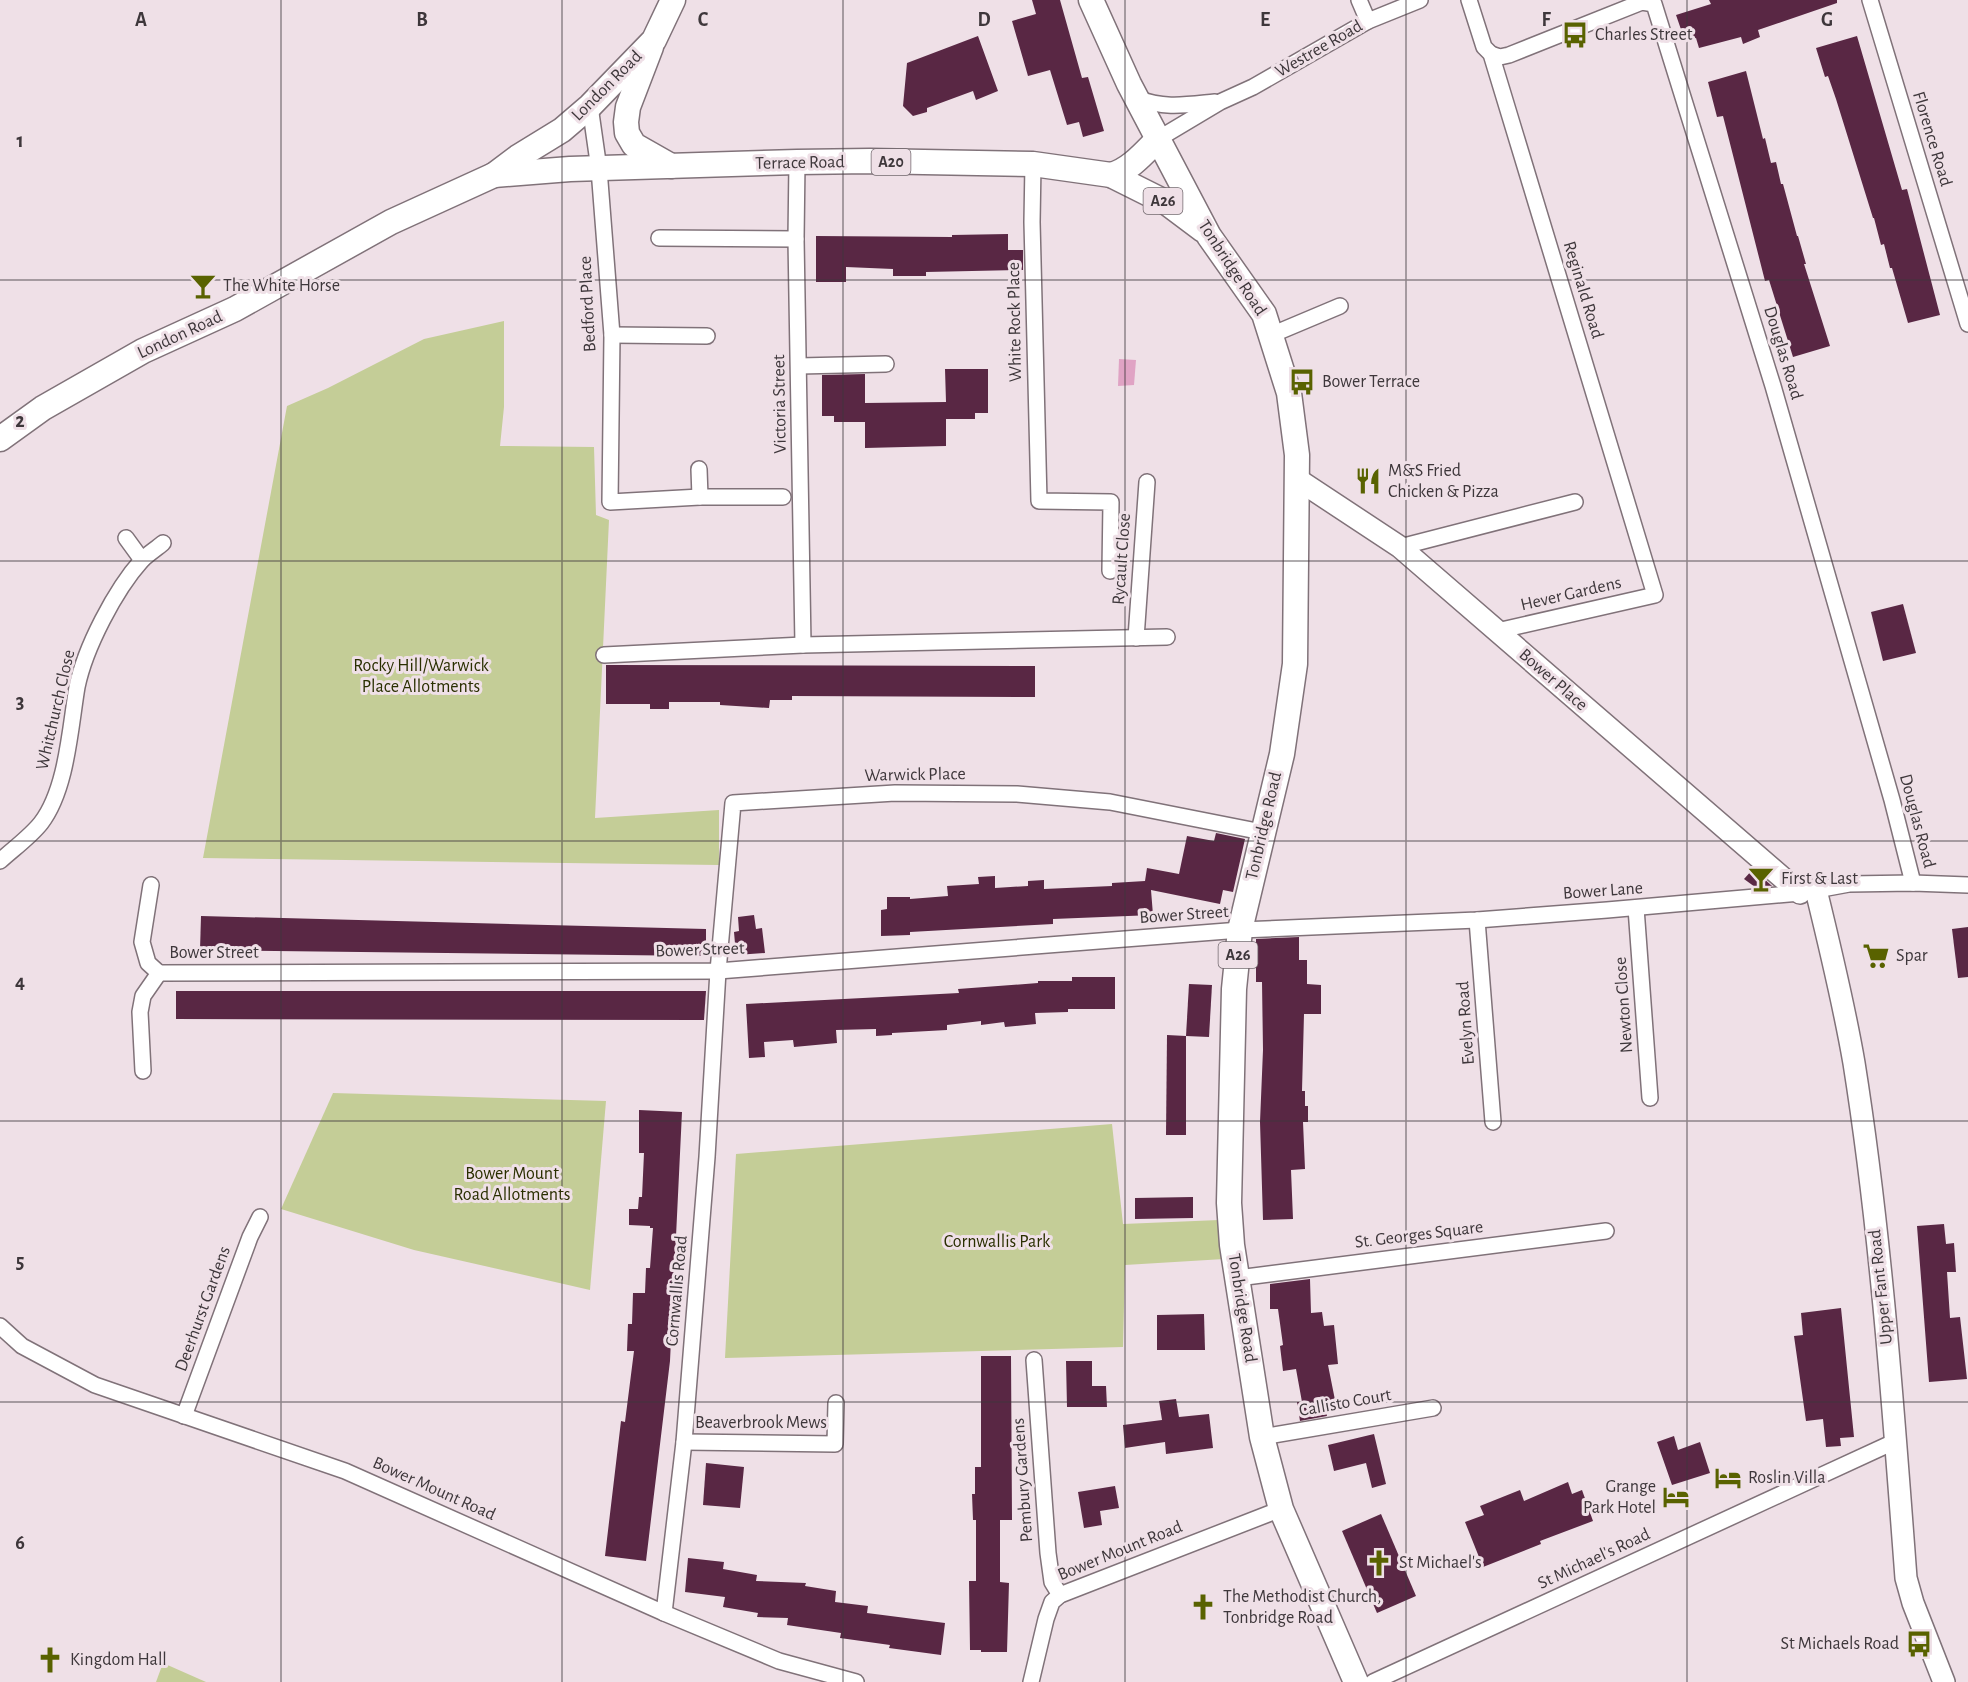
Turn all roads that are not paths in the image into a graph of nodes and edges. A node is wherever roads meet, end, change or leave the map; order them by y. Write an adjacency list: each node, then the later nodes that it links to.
1 (673, 0): 9 (main road, London Road / A20)
2 (1091, 0): 11 (main road, Tonbridge Road)
3 (1359, 0): 8 (street)
4 (1420, 0): 8 (street, Westree Road)
5 (1469, 0): 10 (street, Reginald Road)
6 (1870, 0): 25 (street, Florence Road)
7 (1656, 2): 10 (street, Douglas Road); 51 (street, Douglas Road)
8 (1368, 21): 12 (street, Westree Road)
9 (654, 40): 13 (main road, London Road / A20); 17 (main road, A20)
10 (1491, 54): 43 (street, Reginald Road)
11 (1136, 98): 12 (street, Westree Road); 14 (main road, Tonbridge Road)
12 (1220, 102): 14 (street, Westree Road)
13 (590, 106): 18 (street, Bedford Place); 19 (main road, London Road / A20)
14 (1158, 139): 20 (main road, Westree Road); 21 (main road, Tonbridge Road / A26)
15 (797, 162): 16 (main road, Terrace Road / A20); 17 (main road, Terrace Road / A20); 23 (street, Victoria Street)
16 (1034, 164): 20 (main road, Terrace Road / A20); 42 (street, White Rock Place)
17 (671, 166): 18 (main road, London Road / A20)
18 (600, 169): 19 (main road, London Road / A20); 26 (street, Bedford Place)
19 (494, 175): 31 (main road, London Road / A20)
20 (1111, 176): 21 (main road, Terrace Road / A26)
21 (1209, 236): 27 (main road, Tonbridge Road / A26)
22 (659, 238): 23 (street)
23 (796, 238): 30 (street, Victoria Street)
24 (1340, 306): 27 (street)
25 (1968, 324)
26 (612, 335): 28 (street); 36 (street, Bedford Place)
27 (1271, 335): 33 (main road, Tonbridge Road / A26)
28 (707, 336)
29 (886, 364): 30 (street)
30 (799, 366): 47 (street, Victoria Street)
31 (0, 439)
32 (699, 469): 36 (street)
33 (1297, 479): 40 (street, Bower Place); 49 (main road, Tonbridge Road / A26)
34 (1147, 483): 46 (street, Rycault Close)
35 (783, 496): 36 (street)
36 (700, 497)
37 (1575, 502): 40 (street)
38 (126, 538): 41 (street)
39 (163, 543): 41 (street, Whitchurch Close)
40 (1400, 547): 44 (street, Bower Place)
41 (142, 560): 50 (street, Whitchurch Close)
42 (1110, 571)
43 (1655, 595): 44 (street, Hever Gardens)
44 (1497, 632): 54 (street, Bower Place)
45 (1167, 636): 46 (street)
46 (1136, 638): 47 (street)
47 (803, 645): 48 (street)
48 (604, 655)
49 (1262, 832): 57 (main road, Tonbridge Road / A26); 58 (street, Warwick Place)
50 (0, 861)
51 (1913, 883): 53 (street, Bower Lane); 54 (street, Bower Lane)
52 (150, 885): 59 (street)
53 (1968, 885)
54 (1808, 891): 55 (street, Bower Lane); 72 (street, Upper Fant Road)
55 (1636, 908): 56 (street, Bower Lane); 61 (street, Newton Close)
56 (1477, 920): 57 (street, Bower Lane); 62 (street, Evelyn Road)
57 (1240, 930): 58 (street, Bower Street); 65 (main road, Tonbridge Road / A26)
58 (718, 971): 59 (street, Bower Street); 73 (street, Cornwallis Road)
59 (159, 973): 60 (street)
60 (143, 1071)
61 (1650, 1098)
62 (1493, 1122)
63 (260, 1217): 70 (street, Deerhurst Gardens)
64 (1606, 1231): 65 (street, St. Georges Square)
65 (1238, 1278): 71 (main road, Tonbridge Road / A26)
66 (0, 1326): 70 (street, Bower Mount Road)
67 (1034, 1360): 75 (street, Pembury Gardens)
68 (836, 1402): 73 (street, Beaverbrook Mews)
69 (1433, 1408): 71 (street, Callisto Court)
70 (184, 1416): 76 (street, Bower Mount Road)
71 (1262, 1437): 74 (main road, Tonbridge Road / A26)
72 (1896, 1441): 80 (street, St Michael's Road); 81 (street, Upper Fant Road)
73 (684, 1442): 76 (street, Cornwallis Road)
74 (1281, 1509): 75 (street, Bower Mount Road); 79 (main road, Tonbridge Road / A26)
75 (1060, 1595): 78 (street, Bower Mount Road)
76 (664, 1613): 77 (street, Bower Mount Road)
77 (856, 1682)
78 (1031, 1682)
79 (1356, 1682)
80 (1373, 1682)
81 (1944, 1682)

